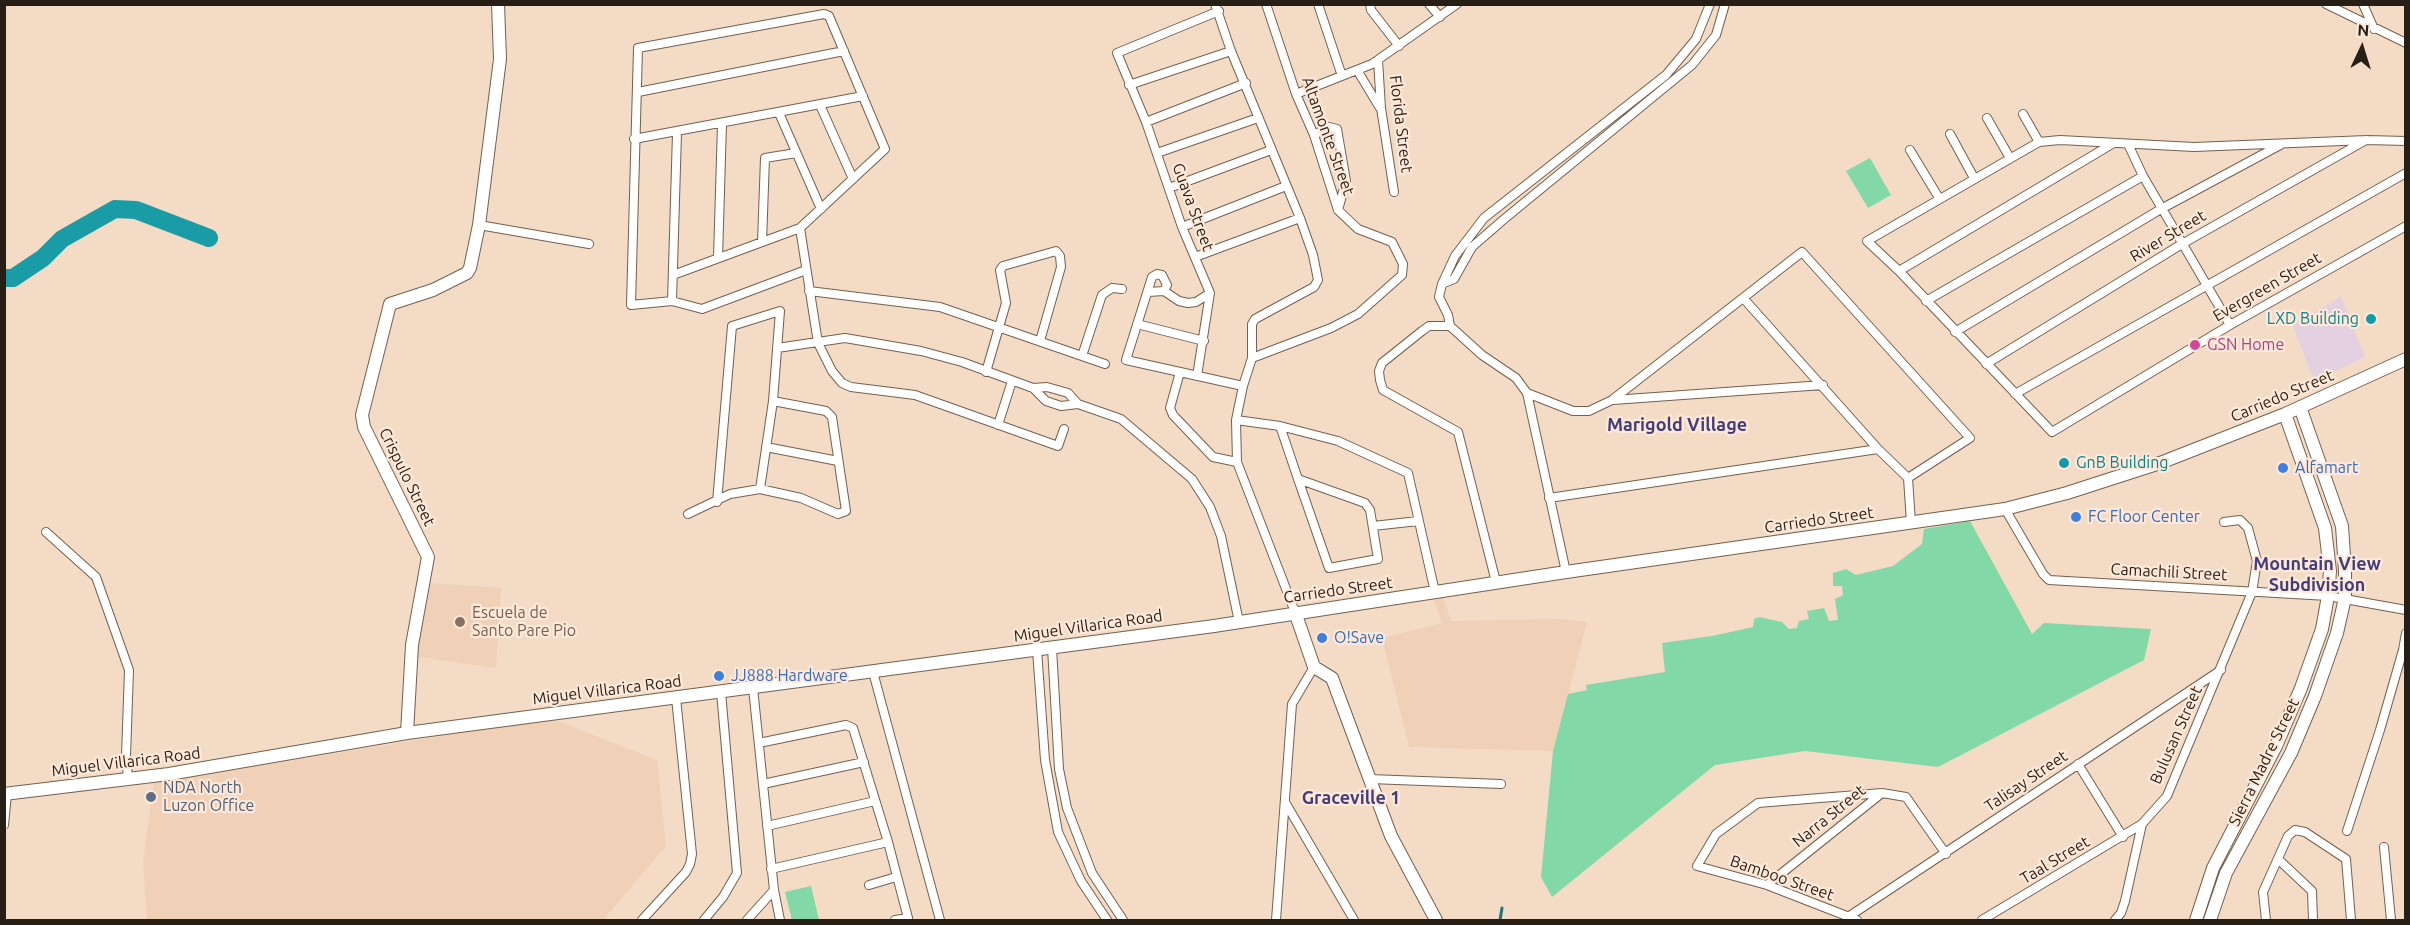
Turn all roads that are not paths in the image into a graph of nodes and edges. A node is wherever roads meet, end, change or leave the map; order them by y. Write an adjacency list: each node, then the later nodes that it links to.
1 (498, 4): 61 (main road, Crispulo Street)
2 (1266, 4): 24 (street, Altamonte Street)
3 (1318, 4): 20 (street)
4 (1370, 4): 15 (street)
5 (1429, 4): 12 (street)
6 (1457, 4): 12 (street)
7 (1710, 4): 73 (street)
8 (1725, 4): 73 (street)
9 (2326, 4): 13 (street)
10 (2363, 4): 13 (street)
11 (1217, 8): 17 (street); 22 (street, Guava Street)
12 (1440, 17): 15 (street)
13 (2374, 29): 14 (street)
14 (2406, 43)
15 (1399, 46): 18 (street)
16 (844, 51): 23 (street); 23 (street); 25 (street)
17 (1231, 51): 21 (street); 22 (street)
18 (1378, 60): 19 (street); 27 (street, Florida Street)
19 (1357, 70): 20 (street); 27 (street)
20 (1342, 76): 24 (street)
21 (1246, 83): 30 (street); 32 (street)
22 (1129, 85): 32 (street, Guava Street)
23 (638, 92): 37 (street)
24 (1296, 94): 35 (street, Altamonte Street)
25 (863, 96): 26 (street); 52 (street)
26 (820, 105): 28 (street); 52 (street)
27 (1380, 108): 55 (street, Florida Street)
28 (779, 112): 33 (street); 46 (street)
29 (2023, 114): 40 (street)
30 (1258, 118): 44 (street); 47 (street)
31 (1988, 118): 48 (street)
32 (1146, 122): 47 (street, Guava Street)
33 (722, 124): 34 (street); 69 (street)
34 (677, 133): 37 (street); 72 (street)
35 (1314, 135): 59 (street, Altamonte Street); 59 (street)
36 (1950, 135): 51 (street)
37 (634, 140): 81 (street)
38 (2367, 140): 39 (street); 41 (street); 67 (street, River Street)
39 (2406, 141)
40 (2039, 142): 42 (street); 48 (street)
41 (2286, 142): 43 (street); 58 (street)
42 (2114, 143): 43 (street); 71 (street)
43 (2128, 144): 50 (street)
44 (1271, 150): 53 (street); 54 (street)
45 (1910, 150): 56 (street)
46 (796, 153): 57 (street); 65 (street)
47 (1157, 153): 54 (street, Guava Street)
48 (2010, 158): 51 (street)
49 (2406, 172): 74 (street)
50 (2143, 176): 58 (street); 82 (street)
51 (1974, 178): 56 (street)
52 (853, 179): 57 (street)
53 (1286, 186): 60 (street); 63 (street)
54 (1169, 188): 63 (street, Guava Street)
55 (1394, 192)
56 (1939, 198): 71 (street)
57 (821, 209): 64 (street)
58 (2161, 209): 67 (street); 87 (street)
59 (1338, 210): 93 (street, Altamonte Street)
60 (1300, 218): 68 (street); 93 (street)
61 (479, 225): 66 (street); 150 (main road, Crispulo Street)
62 (2406, 226): 84 (street, Evergreen Street)
63 (1182, 227): 68 (street, Guava Street)
64 (800, 228): 65 (street); 70 (street)
65 (762, 242): 69 (street)
66 (589, 244)
67 (2182, 244): 74 (street); 96 (street, River Street)
68 (1195, 257): 79 (street, Guava Street)
69 (718, 258): 72 (street)
70 (806, 270): 76 (street); 81 (street)
71 (1899, 271): 82 (street)
72 (673, 275): 81 (street)
73 (1442, 284): 85 (street)
74 (2208, 287): 84 (street); 105 (street)
75 (1122, 289): 92 (street)
76 (809, 291): 86 (street); 90 (street)
77 (1164, 291): 78 (street); 78 (street); 79 (street)
78 (1148, 292): 83 (street)
79 (1210, 293): 89 (street)
80 (1744, 299): 101 (street); 106 (street); 119 (street)
81 (672, 301)
82 (1926, 301): 87 (street)
83 (1137, 324): 89 (street); 98 (street)
84 (2230, 325): 105 (street, Evergreen Street)
85 (1450, 326): 104 (street); 132 (street)
86 (1000, 327): 88 (street); 88 (street); 97 (street)
87 (1955, 332): 96 (street)
88 (1040, 341): 92 (street)
89 (1203, 341): 99 (street)
90 (819, 343): 91 (street); 97 (street); 112 (street)
91 (777, 348): 107 (street); 123 (street)
92 (1082, 356): 95 (street)
93 (1252, 358): 102 (street)
94 (2406, 359): 109 (main road, Carriedo Street)
95 (1105, 364)
96 (1986, 364): 105 (street)
97 (986, 372): 100 (street)
98 (1180, 372): 99 (street); 118 (street)
99 (1197, 376): 102 (street)
100 (1012, 381): 103 (street); 112 (street)
101 (1823, 385): 106 (street); 116 (street)
102 (1243, 386): 111 (street)
103 (1033, 388): 108 (street); 108 (street)
104 (1527, 393): 106 (street); 122 (street)
105 (2015, 394)
106 (1612, 400)
107 (773, 401): 115 (street); 117 (street)
108 (1078, 404): 139 (street)
109 (2300, 407): 110 (main road, Carriedo Street); 136 (main road, Sierra Madre Street)
110 (2285, 414): 124 (main road, Carriedo Street); 135 (main road, Sierra Madre Street)
111 (1236, 420): 113 (street); 118 (street)
112 (998, 424): 114 (street)
113 (1280, 426): 120 (street); 126 (street)
114 (1064, 429)
115 (766, 447): 117 (street); 121 (street)
116 (1878, 449): 119 (street); 122 (street)
117 (838, 461): 121 (street)
118 (1237, 462): 138 (street)
119 (1908, 478): 128 (street)
120 (1298, 479): 129 (street); 129 (street)
121 (760, 489): 123 (street)
122 (1549, 498): 131 (street)
123 (717, 502): 125 (street)
124 (2005, 509): 128 (main road, Carriedo Street); 133 (street, Camachili Street)
125 (688, 514)
126 (1418, 521): 129 (street); 134 (street)
127 (2224, 522): 133 (street, Bulusan Street)
128 (1911, 523): 131 (main road, Carriedo Street)
129 (1373, 526)
130 (46, 532): 154 (street)
131 (1566, 572): 132 (main road, Carriedo Street)
132 (1496, 582): 134 (main road, Carriedo Street)
133 (2252, 591): 135 (street, Camachili Street); 145 (street, Bulusan Street)
134 (1435, 592): 138 (main road, Carriedo Street)
135 (2328, 597): 136 (street, Camachili Street); 160 (main road, Sierra Madre Street)
136 (2344, 598): 137 (street, Camachili Street); 163 (main road, Sierra Madre Street)
137 (2406, 610)
138 (1295, 612): 139 (main road, Carriedo Street); 144 (main road)
139 (1239, 622): 140 (main road, Carriedo Street)
140 (1214, 626): 142 (main road, Miguel Villarica Road)
141 (2406, 633): 167 (street)
142 (1052, 648): 143 (main road, Miguel Villarica Road); 187 (street)
143 (1037, 650): 146 (main road, Miguel Villarica Road); 186 (street)
144 (1314, 667): 155 (main road); 162 (street)
145 (2221, 670): 153 (street, Talisay Street); 164 (street, Bulusan Street)
146 (873, 672): 147 (main road, Miguel Villarica Road); 185 (street)
147 (753, 688): 148 (main road, Miguel Villarica Road); 151 (street)
148 (721, 692): 149 (main road, Miguel Villarica Road); 181 (street)
149 (676, 698): 150 (main road, Miguel Villarica Road); 180 (street)
150 (407, 733): 154 (main road, Miguel Villarica Road)
151 (759, 743): 152 (street); 156 (street)
152 (864, 762): 156 (street); 161 (street)
153 (2078, 764): 168 (street); 171 (street, Talisay Street)
154 (128, 778): 159 (main road, Miguel Villarica Road)
155 (1370, 779): 157 (street); 190 (main road)
156 (763, 784): 166 (street)
157 (1501, 784)
158 (1882, 793): 171 (street); 176 (street, Narra Street); 176 (street, Bamboo Street)
159 (6, 794): 165 (street)
160 (2248, 798): 163 (main road); 193 (main road, Sierra Madre Street)
161 (875, 801): 166 (street); 169 (street)
162 (1285, 801): 188 (street); 189 (street)
163 (2263, 806): 194 (main road, Sierra Madre Street)
164 (2142, 824): 168 (street, Taal Street); 192 (street)
165 (4, 825)
166 (767, 826): 173 (street)
167 (2347, 831)
168 (2123, 837): 191 (street, Taal Street)
169 (888, 842): 173 (street); 174 (street)
170 (2384, 847): 198 (street)
171 (1946, 854): 179 (street, Talisay Street)
172 (2279, 860): 195 (street); 196 (street); 197 (street)
173 (771, 869): 177 (street)
174 (896, 877): 175 (street); 178 (street)
175 (869, 885)
176 (1767, 885): 179 (street, Bamboo Street)
177 (774, 890): 182 (street); 183 (street)
178 (908, 919): 184 (street)
179 (1852, 919)
180 (642, 921)
181 (704, 921)
182 (747, 921)
183 (780, 921)
184 (895, 921)
185 (940, 921)
186 (1107, 921)
187 (1123, 921)
188 (1276, 921)
189 (1353, 921)
190 (1436, 921)
191 (1982, 921)
192 (2115, 921)
193 (2196, 921)
194 (2210, 921)
195 (2266, 921)
196 (2313, 921)
197 (2351, 921)
198 (2391, 921)

